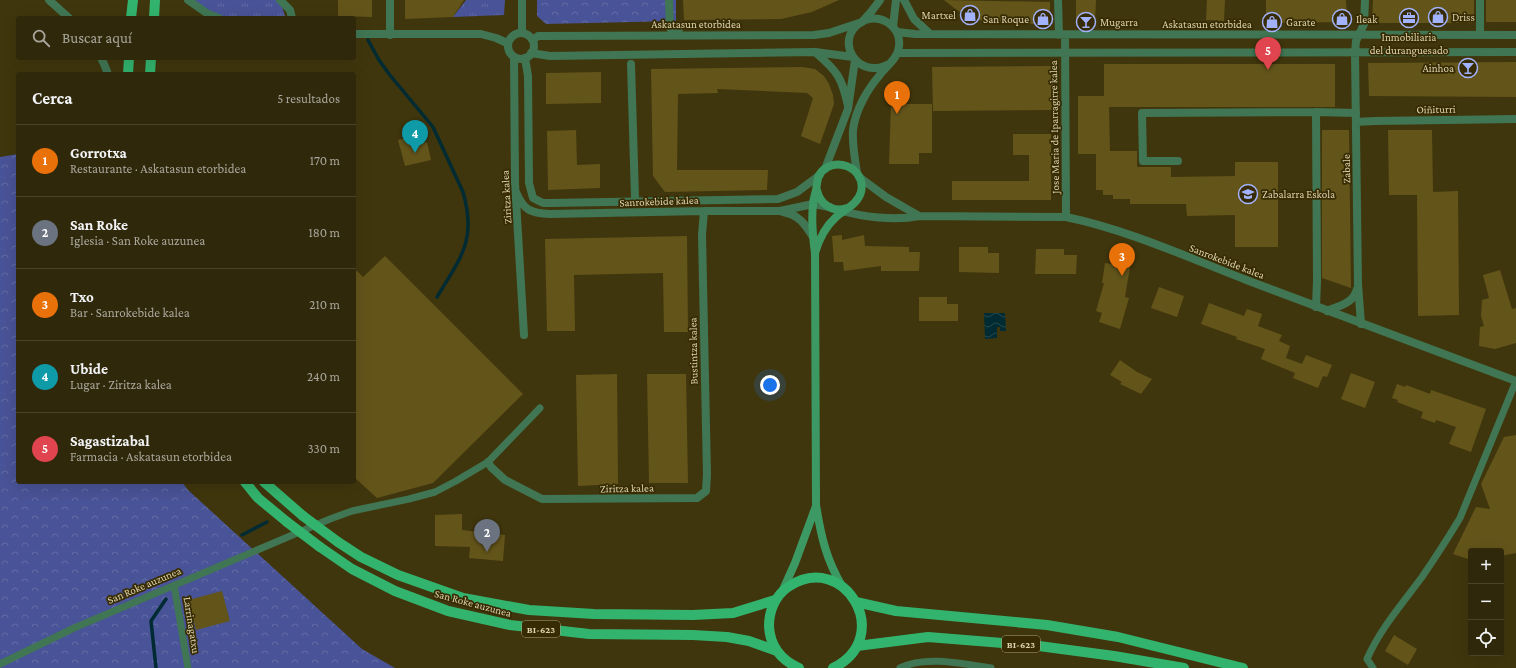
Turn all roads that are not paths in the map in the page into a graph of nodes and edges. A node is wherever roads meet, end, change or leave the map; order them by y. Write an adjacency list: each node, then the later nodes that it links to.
1 (49, 0): 15 (street)
2 (133, 0): 16 (main road)
3 (155, 0): 17 (main road)
4 (188, 0): 18 (street)
5 (280, 0): 19 (street)
6 (390, 0): 27 (street)
7 (522, 0): 23 (street)
8 (669, 0): 21 (street, Askatasun etorbidea)
9 (880, 0): 20 (street)
10 (896, 0): 22 (street)
11 (904, 0): 25 (street)
12 (1058, 0): 28 (street, Jose Maria de Iparragirre kalea)
13 (1365, 0): 26 (street, Zabale)
14 (1480, 0): 29 (street)
15 (67, 16)
16 (132, 16)
17 (154, 16)
18 (214, 16)
19 (292, 16)
20 (860, 23): 22 (street); 31 (street, Askatasun etorbidea); 40 (street)
21 (679, 29)
22 (895, 30): 25 (street, Askatasun etorbidea); 36 (street)
23 (522, 32): 31 (street); 32 (street)
24 (356, 34): 27 (street)
25 (930, 34): 28 (street, Askatasun etorbidea)
26 (1360, 34): 28 (street, Askatasun etorbidea); 29 (street, Askatasun etorbidea); 37 (street, Zabale)
27 (390, 35): 32 (street)
28 (1062, 35): 34 (street, Jose Maria de Iparragirre kalea)
29 (1480, 35): 30 (street, Askatasun etorbidea)
30 (1516, 35)
31 (533, 40): 38 (street)
32 (507, 43): 39 (street)
33 (815, 52): 38 (street); 40 (street); 49 (street)
34 (1065, 52): 36 (street); 37 (street); 65 (street, Jose Maria de Iparragirre kalea)
35 (1516, 52): 37 (street)
36 (898, 53): 45 (street)
37 (1355, 53): 51 (street, Zabale)
38 (528, 56): 39 (street); 55 (street, Sanrokebide kalea)
39 (514, 57): 58 (street, Ziritza kalea)
40 (854, 59): 45 (street); 49 (street)
41 (101, 60): 46 (street)
42 (129, 60): 47 (main road)
43 (151, 60): 48 (main road)
44 (632, 64): 59 (street)
45 (889, 64): 56 (street)
46 (107, 72)
47 (128, 72)
48 (150, 72)
49 (848, 109): 55 (street)
50 (1316, 112): 51 (street); 54 (street); 69 (street)
51 (1356, 113): 53 (street, Zabale)
52 (1516, 119): 53 (street, Oiñiturri)
53 (1356, 122): 68 (street, Zabale)
54 (1178, 161)
55 (822, 172): 56 (main road); 57 (main road)
56 (858, 175): 61 (main road); 64 (street)
57 (816, 189): 60 (main road); 61 (main road)
58 (516, 192): 62 (street, Sanrokebide kalea); 72 (street, Ziritza kalea)
59 (635, 197)
60 (813, 204): 61 (street, Sanrokebide kalea); 63 (street, Sanrokebide kalea); 66 (main road)
61 (839, 209): 64 (street, Sanrokebide kalea); 67 (main road)
62 (704, 210): 63 (street, Sanrokebide kalea); 78 (street, Bustintza kalea)
63 (780, 211): 66 (street)
64 (919, 216): 65 (street, Sanrokebide kalea)
65 (1066, 217): 69 (street, Sanrokebide kalea)
66 (813, 237): 67 (main road)
67 (815, 253): 79 (main road)
68 (1358, 284): 70 (street); 71 (street, Zabale)
69 (1316, 307): 70 (street, Sanrokebide kalea)
70 (1327, 311): 71 (street, Sanrokebide kalea)
71 (1362, 324): 73 (street, Sanrokebide kalea)
72 (524, 336)
73 (1516, 381): 95 (lane)
74 (540, 408): 75 (lane, San Roke auzunea)
75 (488, 462): 78 (street, Ziritza kalea); 80 (lane, San Roke auzunea)
76 (247, 484): 86 (main road, San Roke auzunea / BI-623, bridge)
77 (266, 484): 83 (main road, BI-623, bridge)
78 (706, 491)
79 (816, 505): 81 (main road); 82 (main road)
80 (174, 585): 87 (lane, San Roke auzunea); 88 (lane, Larrinagatxu)
81 (842, 586): 82 (main road, BI-623); 84 (main road, BI-623)
82 (782, 592): 83 (main road, BI-623)
83 (775, 600): 86 (main road, BI-623)
84 (856, 602): 85 (main road, BI-623); 94 (main road, BI-623)
85 (857, 646): 90 (main road, BI-623); 93 (main road, BI-623)
86 (777, 651): 89 (main road, BI-623)
87 (0, 664)
88 (188, 668)
89 (799, 668)
90 (833, 668)
91 (900, 668): 92 (lane)
92 (991, 668)
93 (1184, 668)
94 (1243, 668)
95 (1373, 668)

